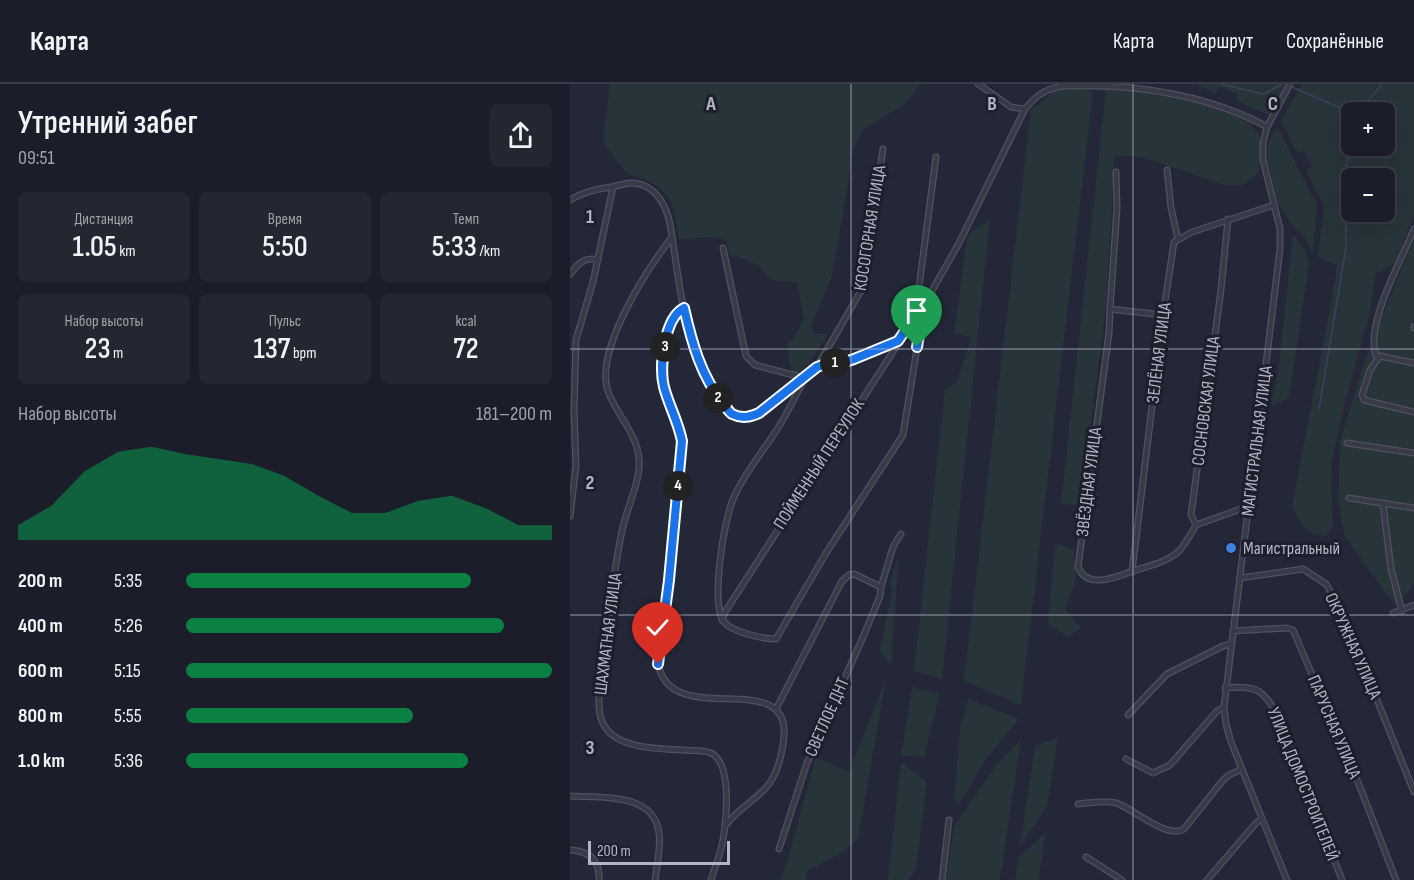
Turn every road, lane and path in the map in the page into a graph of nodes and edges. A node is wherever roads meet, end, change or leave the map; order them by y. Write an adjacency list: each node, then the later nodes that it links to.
1 (978, 84): 3 (street)
2 (1290, 84): 4 (street, МАГИСТРАЛЬНАЯ УЛИЦА)
3 (1025, 110): 4 (street); 21 (street, ПОЙМЕННЫЙ ПЕРЕУЛОК)
4 (1268, 127): 11 (street, МАГИСТРАЛЬНАЯ УЛИЦА)
5 (883, 149): 26 (street, КОСОГОРНАЯ УЛИЦА)
6 (936, 156): 21 (street)
7 (1167, 170): 15 (street)
8 (1116, 172): 20 (street)
9 (613, 187): 10 (street); 14 (street); 17 (street)
10 (570, 200)
11 (1274, 205): 12 (street); 33 (street, МАГИСТРАЛЬНАЯ УЛИЦА)
12 (1228, 219): 15 (street); 36 (street, СОСНОВСКАЯ УЛИЦА)
13 (1414, 229): 24 (street)
14 (672, 237): 19 (street); 58 (street, ШАХМАТНАЯ УЛИЦА)
15 (1178, 238): 22 (street, ЗЕЛЁНАЯ УЛИЦА)
16 (723, 248): 27 (street)
17 (598, 260): 18 (street); 35 (street)
18 (570, 274)
19 (684, 308): 27 (street); 49 (street)
20 (1110, 309): 22 (street); 38 (street, ЗВЁЗДНАЯ УЛИЦА)
21 (919, 310): 23 (street, ПОЙМЕННЫЙ ПЕРЕУЛОК); 44 (street)
22 (1163, 315): 38 (street, ЗЕЛЁНАЯ УЛИЦА)
23 (898, 341): 26 (street); 44 (street, ПОЙМЕННЫЙ ПЕРЕУЛОК)
24 (1378, 359): 25 (street); 28 (street)
25 (1414, 363)
26 (817, 367): 27 (street)
27 (805, 378): 44 (street)
28 (1414, 412)
29 (1347, 443): 30 (street)
30 (1414, 453)
31 (1349, 498): 32 (street)
32 (1383, 504): 34 (street); 42 (street)
33 (1249, 506): 36 (street); 39 (street, МАГИСТРАЛЬНАЯ УЛИЦА)
34 (1414, 508)
35 (570, 516)
36 (1196, 525): 38 (street, ЗВЁЗДНАЯ УЛИЦА)
37 (901, 534): 40 (street, СВЕТЛОЕ ДНТ)
38 (1132, 572)
39 (1240, 579): 45 (street, МАГИСТРАЛЬНАЯ УЛИЦА); 53 (street, ОКРУЖНАЯ УЛИЦА)
40 (881, 587): 49 (street); 59 (street, СВЕТЛОЕ ДНТ)
41 (1414, 605): 42 (street)
42 (1402, 611): 43 (street)
43 (1394, 613)
44 (722, 620)
45 (1233, 631): 46 (street, МАГИСТРАЛЬНАЯ УЛИЦА); 70 (street, ПАРУСНАЯ УЛИЦА)
46 (1231, 644): 47 (street, МАГИСТРАЛЬНАЯ УЛИЦА); 50 (street)
47 (1225, 688): 48 (street, МАГИСТРАЛЬНАЯ УЛИЦА); 69 (street, УЛИЦА ДОМОСТРОИТЕЛЕЙ)
48 (1224, 707): 51 (street); 52 (street, МАГИСТРАЛЬНАЯ УЛИЦА)
49 (776, 709): 58 (street)
50 (1128, 714)
51 (1126, 759)
52 (1242, 769): 55 (street); 56 (street, МАГИСТРАЛЬНАЯ УЛИЦА)
53 (1414, 792)
54 (570, 796): 63 (street)
55 (1078, 804)
56 (1262, 819): 67 (street); 68 (street, МАГИСТРАЛЬНАЯ УЛИЦА)
57 (949, 820): 65 (street)
58 (725, 826): 64 (street, ШАХМАТНАЯ УЛИЦА)
59 (779, 849)
60 (570, 850): 62 (street)
61 (1086, 857): 66 (street)
62 (599, 880)
63 (655, 880)
64 (711, 880)
65 (942, 880)
66 (1122, 880)
67 (1207, 880)
68 (1287, 880)
69 (1342, 880)
70 (1396, 880)

